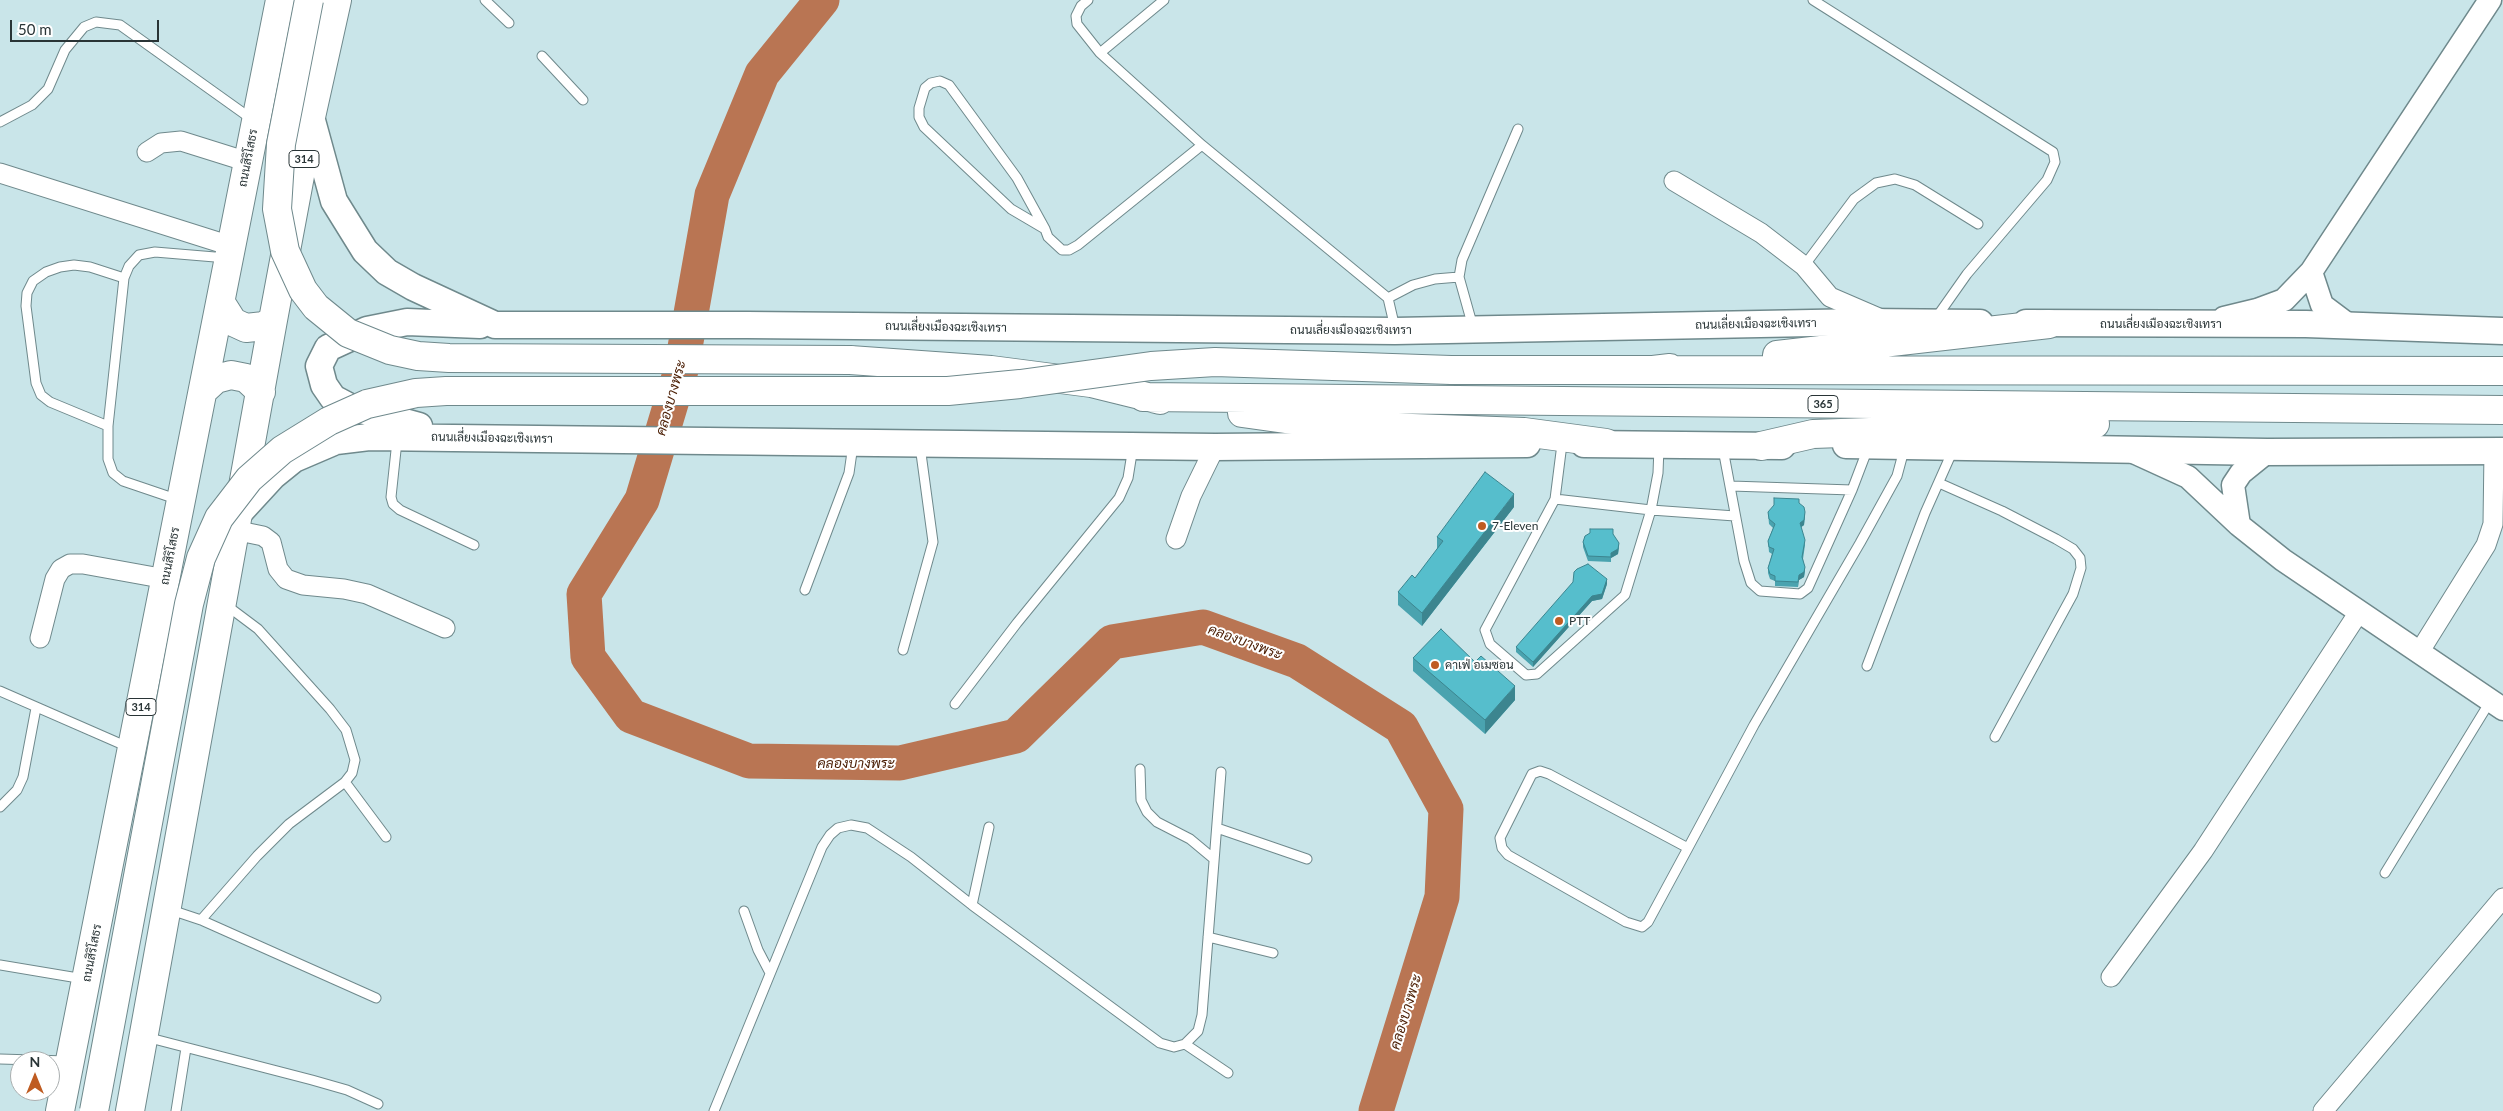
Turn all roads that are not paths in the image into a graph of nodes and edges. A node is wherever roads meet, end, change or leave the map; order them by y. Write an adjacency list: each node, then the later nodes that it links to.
1 (280, 0): 14 (highway, ถนนสิริโสธร / 314)
2 (309, 0): 45 (highway, bridge)
3 (337, 0): 13 (highway, 314)
4 (485, 0): 9 (lane)
5 (1088, 0): 10 (lane)
6 (1164, 0): 10 (lane)
7 (1814, 0): 32 (lane)
8 (2490, 0): 26 (street)
9 (509, 23)
10 (1100, 53): 17 (lane)
11 (542, 56): 12 (lane)
12 (583, 100)
13 (312, 117): 31 (highway, 314); 36 (main road, ถนนเลี่ยงเมืองฉะเชิงเทรา)
14 (255, 121): 15 (lane); 19 (highway, ถนนสิริโสธร / 314)
15 (0, 122)
16 (1518, 129): 27 (lane)
17 (1202, 145): 23 (lane); 29 (lane)
18 (148, 152): 19 (street)
19 (248, 162): 24 (highway, ถนนสิริโสธร / 314)
20 (0, 173): 24 (street)
21 (1674, 181): 25 (street)
22 (1978, 224): 25 (lane)
23 (1045, 229): 23 (lane)
24 (230, 252): 28 (lane); 30 (highway, ถนนสิริโสธร / 314)
25 (1804, 266): 33 (street)
26 (2311, 272): 35 (street); 37 (street)
27 (1459, 277): 29 (lane); 38 (lane)
28 (124, 278): 48 (lane); 48 (lane)
29 (1388, 298): 39 (lane)
30 (221, 304): 31 (highway); 43 (highway, ถนนสิริโสธร / 314)
31 (273, 320): 44 (highway, 314)
32 (1932, 322): 33 (main road, ถนนเลี่ยงเมืองฉะเชิงเทรา); 34 (main road, ถนนเลี่ยงเมืองฉะเชิงเทรา)
33 (1890, 323): 38 (main road, ถนนเลี่ยงเมืองฉะเชิงเทรา)
34 (2049, 324): 35 (main road, ถนนเลี่ยงเมืองฉะเชิงเทรา); 41 (highway)
35 (2127, 325): 37 (main road, ถนนเลี่ยงเมืองฉะเชิงเทรา)
36 (495, 326): 39 (main road, ถนนเลี่ยงเมืองฉะเชิงเทรา); 50 (main road)
37 (2350, 326): 40 (main road, ถนนเลี่ยงเมืองฉะเชิงเทรา)
38 (1474, 330): 39 (main road, ถนนเลี่ยงเมืองฉะเชิงเทรา)
39 (1395, 331)
40 (2503, 331)
41 (1652, 370): 42 (highway); 123 (highway, bridge)
42 (2503, 371)
43 (204, 390): 44 (highway); 70 (highway, ถนนสิริโสธร / 314)
44 (261, 392): 73 (highway, 314)
45 (1143, 397): 46 (highway, 365); 53 (highway)
46 (2469, 410): 47 (highway, 365); 59 (highway)
47 (2503, 410)
48 (108, 426): 70 (lane)
49 (398, 436): 50 (main road, ถนนเลี่ยงเมืองฉะเชิงเทรา); 73 (main road, ถนนเลี่ยงเมืองฉะเชิงเทรา); 76 (lane)
50 (470, 438): 51 (main road, ถนนเลี่ยงเมืองฉะเชิงเทรา)
51 (854, 442): 52 (main road, ถนนเลี่ยงเมืองฉะเชิงเทรา); 78 (lane)
52 (919, 443): 56 (main road, ถนนเลี่ยงเมืองฉะเชิงเทรา); 83 (lane)
53 (1606, 443): 54 (main road, ถนนเลี่ยงเมืองฉะเชิงเทรา); 55 (main road, ถนนเลี่ยงเมืองฉะเชิงเทรา)
54 (1562, 444): 61 (main road, ถนนเลี่ยงเมืองฉะเชิงเทรา); 69 (lane)
55 (1660, 444): 58 (main road); 71 (lane)
56 (1133, 445): 61 (main road, ถนนเลี่ยงเมืองฉะเชิงเทรา); 87 (lane)
57 (1869, 445): 59 (main road); 60 (main road); 68 (lane)
58 (1722, 446): 59 (main road); 67 (lane)
59 (1761, 446)
60 (1904, 446): 62 (main road); 99 (lane)
61 (1215, 447): 75 (street)
62 (1954, 448): 63 (main road); 66 (lane)
63 (2125, 448): 65 (main road); 74 (street)
64 (2499, 451): 65 (main road); 84 (street)
65 (2267, 452): 74 (street)
66 (1939, 483): 85 (lane); 90 (lane)
67 (1731, 486): 68 (lane); 72 (lane)
68 (1852, 490): 72 (lane)
69 (1555, 499): 71 (lane); 71 (lane)
70 (182, 500): 77 (highway, ถนนสิริโสธร / 314)
71 (1651, 510): 72 (lane)
72 (1735, 516)
73 (236, 522): 79 (highway, 314); 81 (street)
74 (2239, 525): 80 (street)
75 (1176, 539)
76 (474, 545)
77 (166, 579): 82 (street); 91 (highway, ถนนสิริโสธร / 314)
78 (805, 590)
79 (221, 602): 94 (lane); 105 (highway, 314)
80 (2360, 612): 84 (street); 112 (street)
81 (445, 628)
82 (40, 638)
83 (903, 650)
84 (2420, 652): 88 (street)
85 (1867, 666)
86 (0, 691): 89 (lane)
87 (955, 704)
88 (2497, 705): 102 (lane)
89 (36, 708): 91 (lane); 95 (lane)
90 (1995, 737)
91 (132, 749): 113 (highway, ถนนสิริโสธร / 314)
92 (1140, 769): 100 (lane)
93 (1221, 772): 97 (lane)
94 (345, 782): 98 (lane); 107 (lane)
95 (0, 808)
96 (989, 828): 104 (lane)
97 (1216, 828): 100 (lane); 101 (lane)
98 (386, 837)
99 (1688, 848): 99 (lane)
100 (1214, 859): 108 (lane)
101 (1307, 859)
102 (2385, 873)
103 (2503, 898): 127 (street)
104 (972, 905): 111 (lane); 116 (lane)
105 (166, 908): 107 (lane); 115 (highway, 314)
106 (744, 910): 111 (lane)
107 (201, 920): 114 (lane)
108 (1208, 937): 109 (lane); 116 (lane)
109 (1273, 952)
110 (0, 965): 113 (lane)
111 (770, 973): 126 (lane)
112 (2111, 976)
113 (86, 980): 119 (highway, ถนนสิริโสธร / 314)
114 (376, 998)
115 (144, 1037): 117 (lane); 124 (highway, 314)
116 (1185, 1044): 120 (lane)
117 (186, 1048): 121 (lane); 125 (lane)
118 (0, 1060): 119 (lane)
119 (70, 1062): 122 (highway, ถนนสิริโสธร / 314)
120 (1228, 1073)
121 (378, 1104)
122 (60, 1111)
123 (94, 1111)
124 (130, 1111)
125 (176, 1111)
126 (714, 1111)
127 (2324, 1111)

